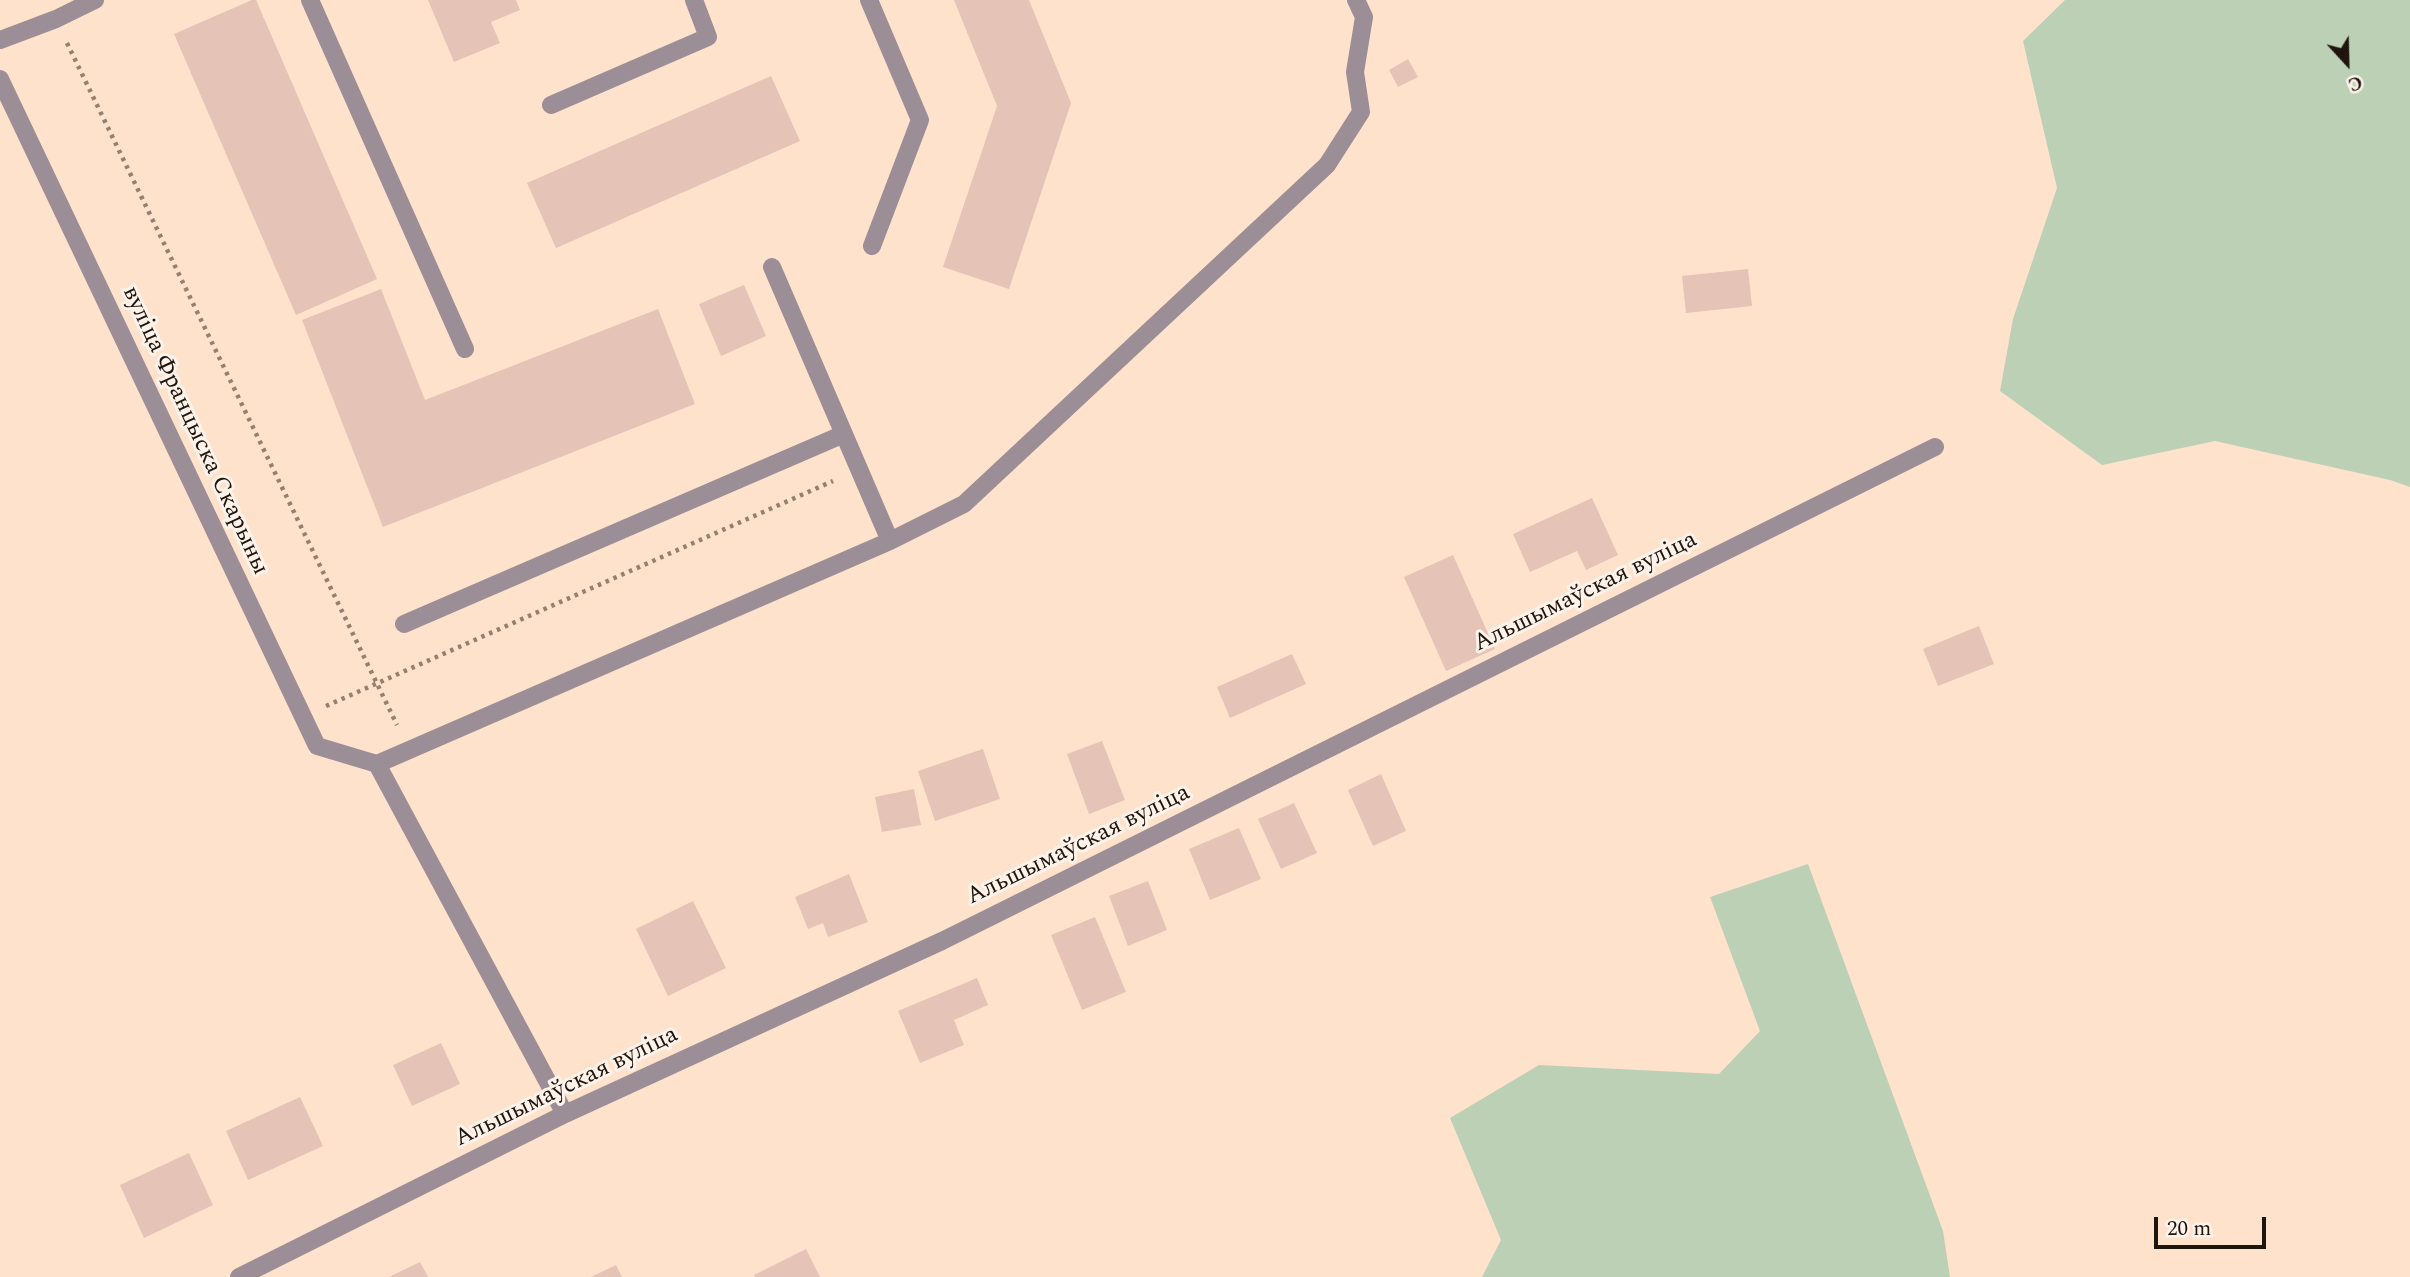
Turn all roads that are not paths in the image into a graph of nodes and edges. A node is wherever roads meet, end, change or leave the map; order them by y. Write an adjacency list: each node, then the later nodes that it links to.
1 (95, 0): 6 (street)
2 (310, 0): 11 (street)
3 (694, 0): 8 (street)
4 (869, 0): 9 (street)
5 (1356, 0): 14 (street)
6 (0, 40)
7 (0, 79): 16 (street, вуліца Францыска Скарыны)
8 (551, 105)
9 (872, 246)
10 (772, 267): 12 (street)
11 (465, 349)
12 (844, 434): 14 (street); 15 (street)
13 (1935, 447): 17 (street, Альшымаўская вуліца)
14 (890, 541): 16 (street)
15 (404, 624)
16 (377, 764): 17 (street)
17 (565, 1114): 18 (street, Альшымаўская вуліца)
18 (239, 1277)

